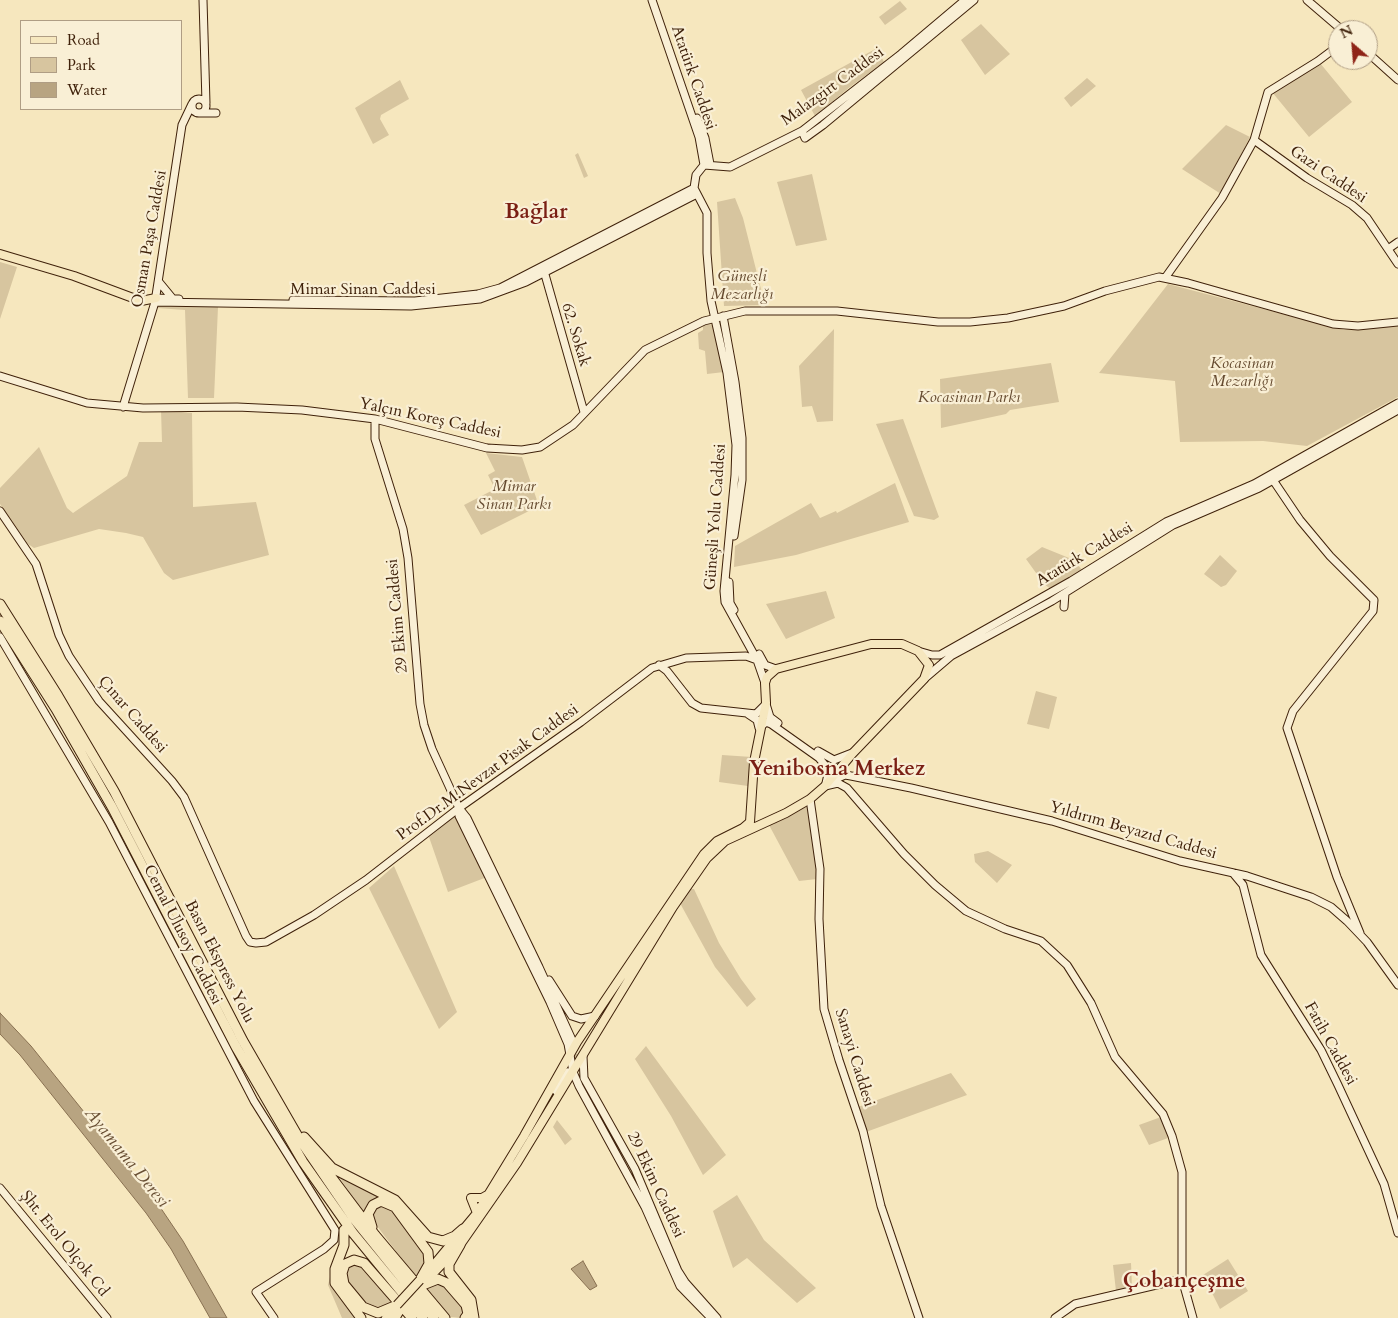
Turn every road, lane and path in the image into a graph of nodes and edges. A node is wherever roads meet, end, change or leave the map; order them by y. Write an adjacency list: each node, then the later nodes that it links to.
1 (203, 0): 12 (main road)
2 (652, 0): 7 (main road, Atatürk Caddesi)
3 (656, 0): 7 (main road, Atatürk Caddesi)
4 (965, 0): 17 (main road, Malazgirt Caddesi)
5 (974, 0): 17 (main road, Malazgirt Caddesi)
6 (1307, 0): 8 (main road)
7 (658, 11): 19 (main road, Atatürk Caddesi)
8 (1330, 20)
9 (1328, 54): 18 (main road)
10 (1378, 62): 11 (main road)
11 (1398, 80)
12 (205, 87): 13 (main road, Osman Paşa Caddesi); 14 (main road)
13 (194, 102): 14 (main road); 15 (main road); 16 (main road, Osman Paşa Caddesi)
14 (209, 109): 15 (main road)
15 (199, 113): 16 (main road)
16 (182, 124): 28 (main road, Osman Paşa Caddesi)
17 (803, 135): 19 (main road, Malazgirt Caddesi)
18 (1254, 140): 22 (main road, Gazi Caddesi); 27 (main road)
19 (707, 165): 20 (main road)
20 (695, 191): 25 (main road, Mimar Sinan Caddesi); 26 (main road, Mimar Sinan Caddesi); 32 (main road, Güneşli Yolu Caddesi)
21 (1398, 242): 22 (main road)
22 (1388, 249): 24 (main road, Gazi Caddesi)
23 (0, 254): 30 (main road)
24 (1398, 264)
25 (545, 266): 26 (main road); 29 (main road, Mimar Sinan Caddesi)
26 (543, 274): 30 (main road, Mimar Sinan Caddesi); 38 (main road, 62. Sokak)
27 (1165, 278): 31 (main road, Yalçın Koreş Caddesi); 33 (main road)
28 (159, 282): 29 (main road); 30 (main road, Osman Paşa Caddesi)
29 (173, 299): 30 (main road, Mimar Sinan Caddesi)
30 (155, 300): 36 (main road, Osman Paşa Caddesi)
31 (722, 316): 32 (main road, Yalçın Koreş Caddesi); 50 (main road, Güneşli Yolu Caddesi)
32 (714, 318): 38 (main road, Yalçın Koreş Caddesi); 48 (main road, Güneşli Yolu Caddesi)
33 (1398, 322)
34 (0, 376): 36 (main road, Yalçın Koreş Caddesi)
35 (1398, 403): 47 (main road, Atatürk Caddesi)
36 (123, 407): 39 (main road, Yalçın Koreş Caddesi)
37 (1398, 410): 40 (main road)
38 (584, 412): 39 (main road, Yalçın Koreş Caddesi)
39 (375, 419): 62 (main road, 29 Ekim Caddesi)
40 (1273, 480): 42 (main road); 68 (main road)
41 (0, 511): 69 (main road, Çınar Caddesi)
42 (1065, 592): 44 (main road); 51 (main road)
43 (0, 604): 79 (highway, Basın Ekspress Yolu)
44 (1064, 607)
45 (0, 621): 83 (highway, Basın Ekspress Yolu)
46 (0, 637): 97 (main road, Cemal Ulusoy Caddesi)
47 (918, 651): 50 (main road, Atatürk Caddesi); 51 (main road)
48 (757, 660): 49 (main road, Prof.Dr.M.Nevzat Pisak Caddesi); 52 (main road, Güneşli Yolu Caddesi)
49 (659, 665): 54 (main road); 62 (main road, Prof.Dr.M.Nevzat Pisak Caddesi)
50 (776, 669): 52 (main road)
51 (924, 679): 56 (main road)
52 (765, 683): 53 (main road)
53 (766, 704): 54 (main road); 55 (main road); 57 (main road)
54 (747, 714): 55 (main road)
55 (760, 728): 60 (main road); 63 (main road)
56 (853, 752): 57 (main road); 58 (main road)
57 (826, 758): 58 (main road)
58 (842, 767): 59 (main road); 60 (main road)
59 (851, 776): 60 (main road, Yıldırım Beyazıd Caddesi); 65 (main road, Yıldırım Beyazıd Caddesi)
60 (825, 786): 61 (main road); 93 (main road)
61 (810, 798): 64 (main road); 110 (main road, Sanayi Caddesi)
62 (459, 808): 69 (main road, Prof.Dr.M.Nevzat Pisak Caddesi); 70 (main road); 74 (main road)
63 (752, 811): 64 (main road); 72 (main road)
64 (764, 824): 75 (main road)
65 (1233, 873): 66 (main road, Yıldırım Beyazıd Caddesi); 67 (main road, Fatih Caddesi)
66 (1247, 876): 67 (main road); 68 (main road, Yıldırım Beyazıd Caddesi)
67 (1243, 885): 89 (main road, Fatih Caddesi)
68 (1361, 935): 71 (main road, Yıldırım Beyazıd Caddesi)
69 (246, 936)
70 (539, 967): 72 (main road); 73 (main road)
71 (1398, 985)
72 (595, 1016): 74 (main road)
73 (573, 1042)
74 (570, 1056): 76 (main road); 85 (main road)
75 (583, 1056): 76 (main road); 81 (main road, 29 Ekim Caddesi)
76 (573, 1073): 77 (main road); 78 (main road, 29 Ekim Caddesi); 81 (main road); 82 (main road)
77 (565, 1085): 78 (main road); 82 (main road)
78 (579, 1086): 108 (main road, 29 Ekim Caddesi)
79 (280, 1108): 80 (highway); 104 (highway, Basın Ekspress Yolu)
80 (303, 1137): 87 (highway); 91 (highway)
81 (627, 1154): 109 (main road, 29 Ekim Caddesi)
82 (520, 1158): 90 (main road)
83 (303, 1162): 88 (highway); 103 (highway, Basın Ekspress Yolu)
84 (0, 1188): 96 (main road, Şht. Erol Olçok Cd)
85 (489, 1194): 86 (main road); 86 (main road)
86 (477, 1213): 87 (main road)
87 (463, 1229): 94 (main road)
88 (344, 1230): 92 (highway); 98 (highway)
89 (1398, 1234)
90 (460, 1245): 94 (main road); 107 (highway)
91 (385, 1246): 94 (highway); 105 (highway)
92 (377, 1276): 95 (highway); 102 (highway)
93 (1182, 1279): 111 (main road); 112 (main road)
94 (422, 1282): 95 (main road); 106 (highway)
95 (399, 1307): 99 (main road); 100 (main road); 101 (highway)
96 (107, 1318)
97 (274, 1318)
98 (361, 1318)
99 (386, 1318)
100 (392, 1318)
101 (396, 1318)
102 (412, 1318)
103 (423, 1318)
104 (434, 1318)
105 (446, 1318)
106 (465, 1318)
107 (474, 1318)
108 (711, 1318)
109 (717, 1318)
110 (919, 1318)
111 (1056, 1318)
112 (1193, 1318)

